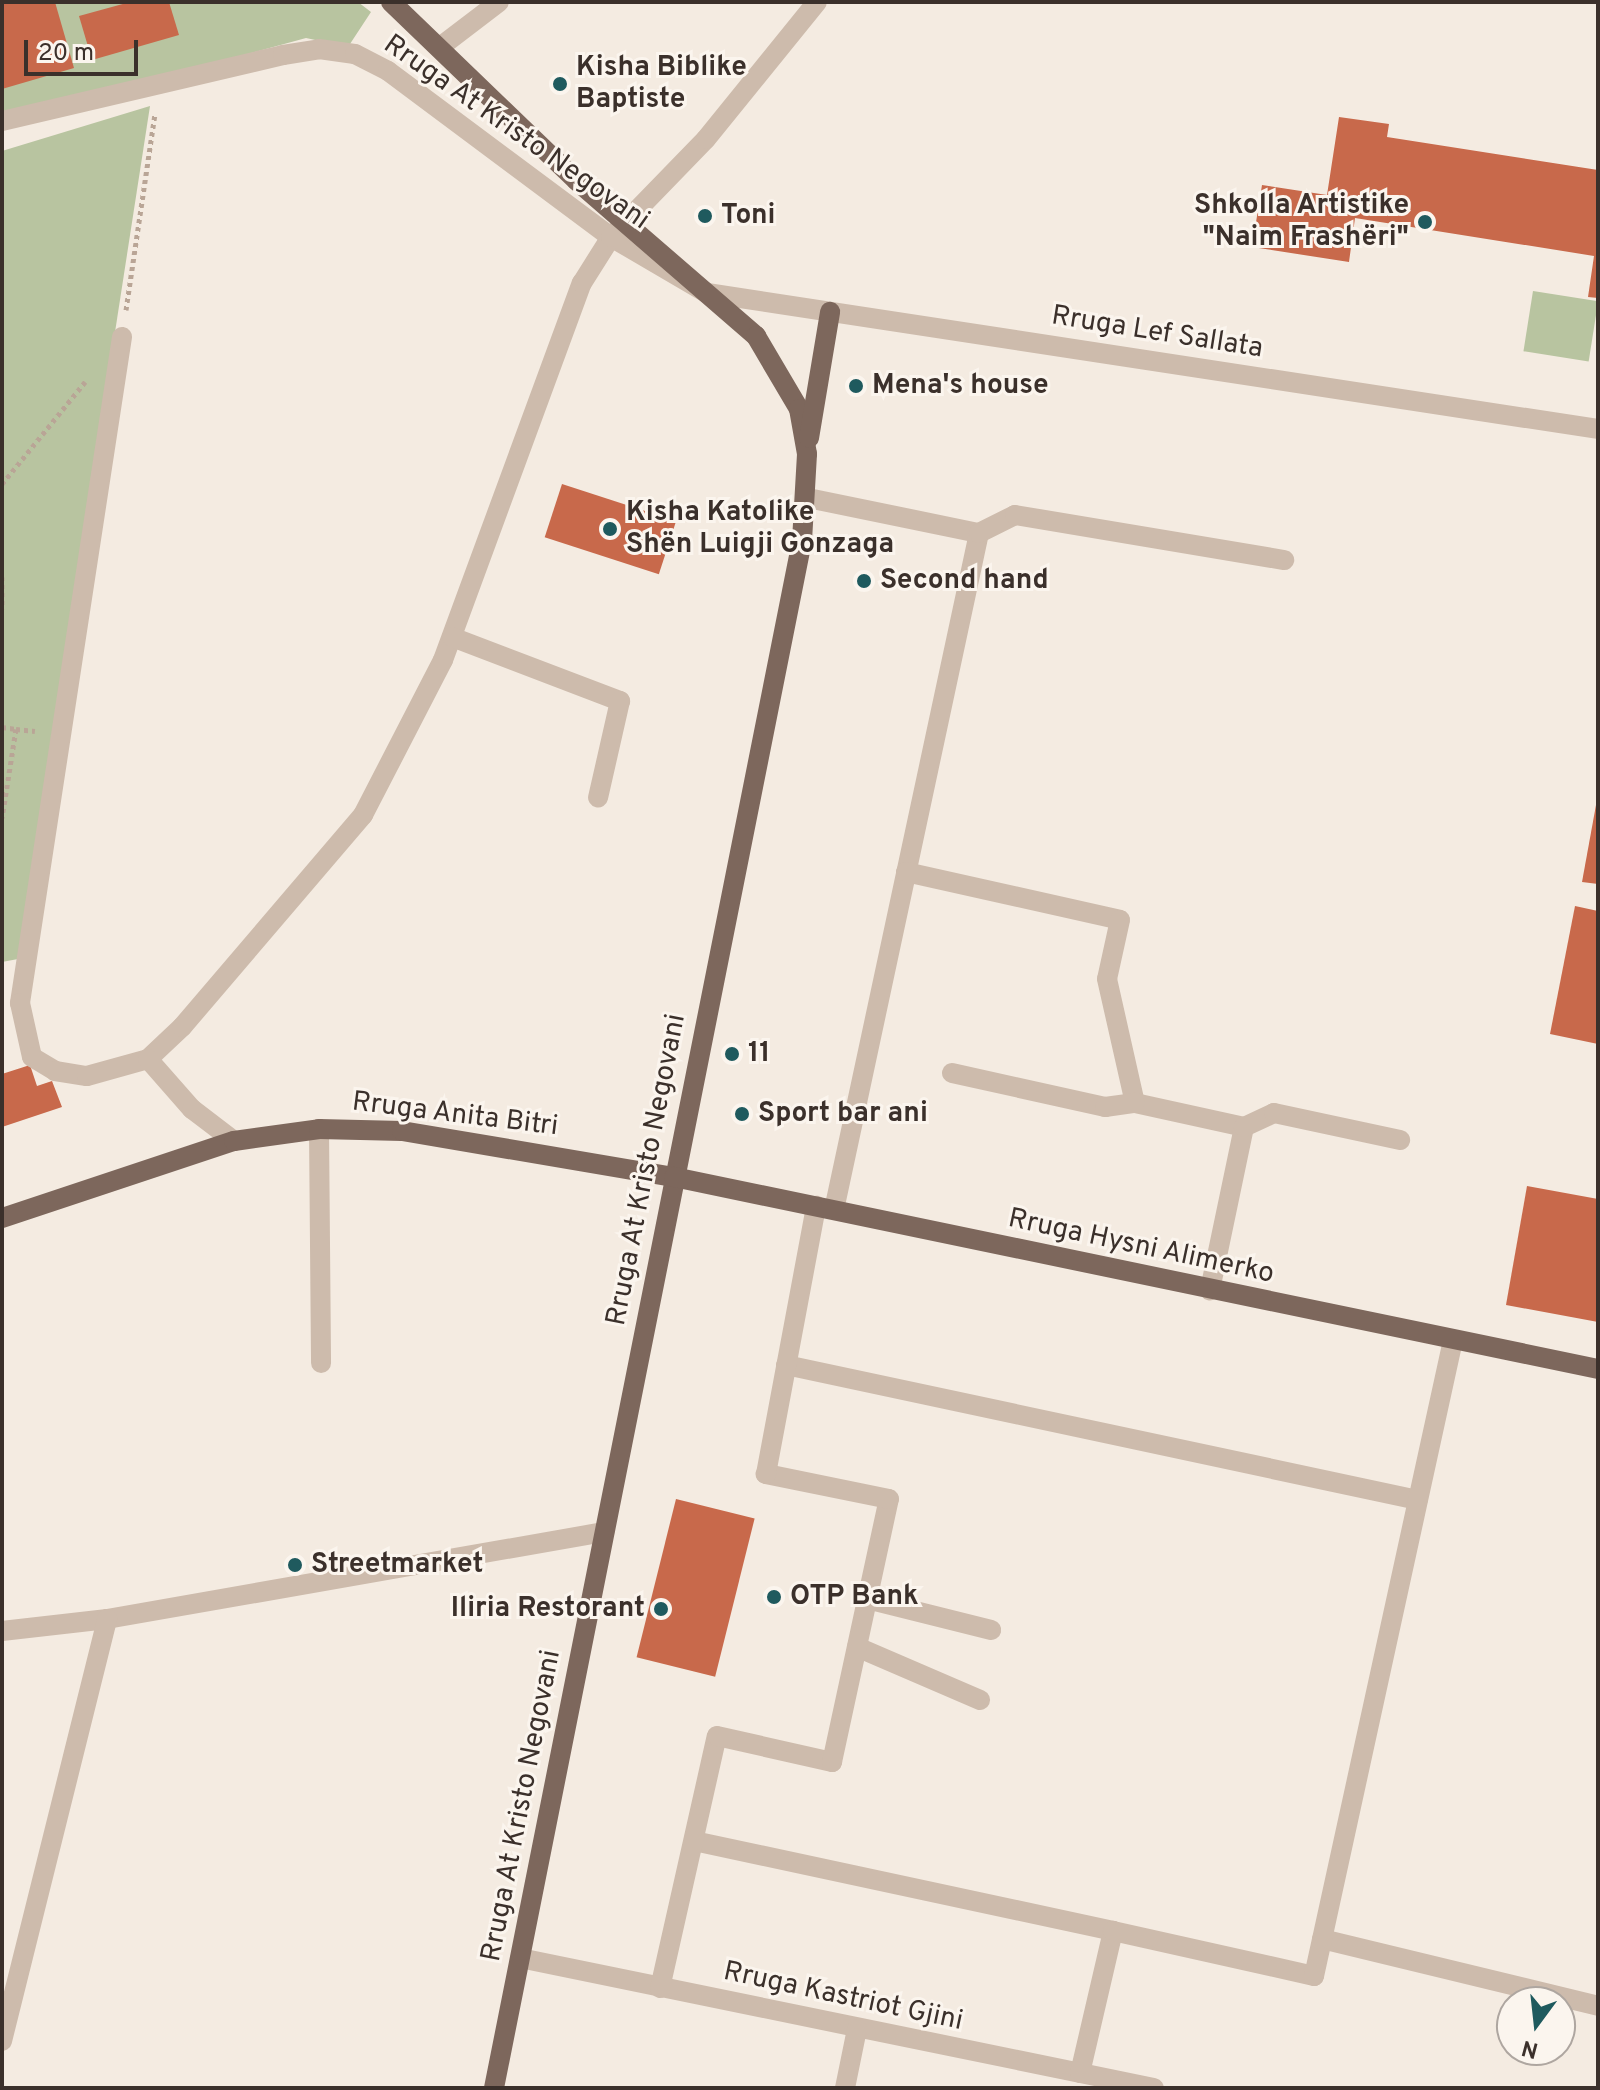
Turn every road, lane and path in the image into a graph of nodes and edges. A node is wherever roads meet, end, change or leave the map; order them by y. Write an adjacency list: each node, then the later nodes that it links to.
1 (391, 2): 4 (main road, Rruga At Kristo Negovani)
2 (499, 2): 4 (street)
3 (817, 2): 7 (street)
4 (440, 47): 7 (main road, Rruga At Kristo Negovani)
5 (160, 80): 6 (street, Rruga At Kristo Negovani); 7 (street, Rruga At Kristo Negovani); 10 (path)
6 (2, 121)
7 (617, 230): 8 (main road, Rruga At Kristo Negovani); 19 (street)
8 (707, 293): 9 (street, Rruga Lef Sallata); 12 (main road, Rruga At Kristo Negovani)
9 (830, 312): 11 (street, Rruga Lef Sallata); 12 (main road)
10 (122, 337): 13 (path); 24 (street)
11 (1598, 429)
12 (807, 454): 14 (main road, Rruga At Kristo Negovani)
13 (2, 484)
14 (808, 498): 15 (street); 31 (main road, Rruga At Kristo Negovani)
15 (979, 533): 16 (street); 23 (street)
16 (1284, 560)
17 (2, 577): 18 (path)
18 (2, 609)
19 (452, 637): 21 (street); 24 (street)
20 (2, 727): 22 (path)
21 (598, 798)
22 (2, 818)
23 (906, 872): 26 (street); 32 (street)
24 (148, 1059): 30 (street)
25 (952, 1073): 26 (street)
26 (1135, 1103): 27 (street)
27 (1244, 1127): 29 (street); 34 (street)
28 (319, 1129): 30 (main road, Rruga Anita Bitri); 31 (main road, Rruga Anita Bitri); 36 (street)
29 (1400, 1140)
30 (234, 1141): 33 (main road, Rruga Anita Bitri)
31 (674, 1177): 32 (main road, Rruga Hysni Alimerko); 40 (main road, Rruga At Kristo Negovani)
32 (825, 1208): 34 (main road, Rruga Hysni Alimerko); 37 (street)
33 (2, 1218)
34 (1210, 1290): 35 (main road, Rruga Hysni Alimerko)
35 (1453, 1340): 38 (main road, Rruga Hysni Alimerko); 39 (street)
36 (321, 1363)
37 (786, 1365): 39 (street); 41 (street)
38 (1598, 1369)
39 (1418, 1500): 49 (street)
40 (604, 1532): 42 (street); 50 (main road, Rruga At Kristo Negovani)
41 (867, 1599): 43 (street); 45 (street)
42 (107, 1619): 44 (street); 51 (street)
43 (991, 1630)
44 (2, 1631)
45 (857, 1647): 46 (street); 47 (street)
46 (980, 1700)
47 (694, 1841): 48 (street); 52 (street)
48 (1113, 1931): 49 (street); 56 (street)
49 (1322, 1939): 53 (street)
50 (520, 1958): 52 (street, Rruga Kastriot Gjini); 58 (main road, Rruga At Kristo Negovani)
51 (10, 1970): 55 (street)
52 (660, 1988): 54 (street, Rruga Kastriot Gjini)
53 (1598, 2006)
54 (857, 2029): 56 (street, Rruga Kastriot Gjini); 59 (street)
55 (2, 2041)
56 (1080, 2073): 57 (street, Rruga Kastriot Gjini)
57 (1114, 2084): 60 (street, Rruga Kastriot Gjini)
58 (494, 2088)
59 (845, 2088)
60 (1154, 2088)

